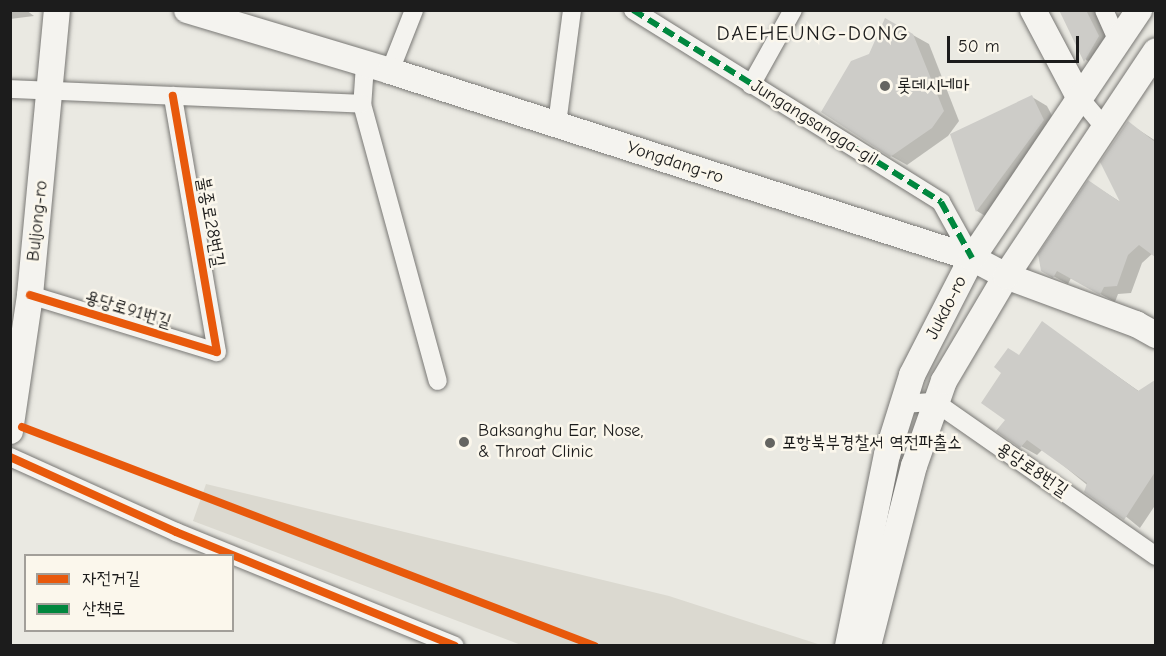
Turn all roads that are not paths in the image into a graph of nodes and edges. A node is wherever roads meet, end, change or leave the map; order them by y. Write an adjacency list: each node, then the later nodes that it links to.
1 (57, 10): 17 (main road, Buljong-ro)
2 (187, 10): 10 (main road, Yongdang-ro)
3 (414, 10): 14 (street)
4 (572, 10): 21 (street)
5 (633, 10): 15 (street, Jungangsangga-gil)
6 (794, 10): 15 (street)
7 (1033, 10): 19 (main road)
8 (1104, 10): 11 (street)
9 (1138, 10): 11 (main road, Jukdo-ro)
10 (236, 17): 12 (main road, Yongdang-ro)
11 (1118, 42): 19 (main road, Jukdo-ro)
12 (365, 65): 14 (main road, Yongdang-ro); 20 (street)
13 (1152, 68): 22 (main road, Jukdo-ro)
14 (390, 71): 21 (main road, Yongdang-ro)
15 (751, 84): 23 (street, Jungangsangga-gil)
16 (10, 89): 17 (street)
17 (51, 92): 18 (street); 25 (main road, Buljong-ro)
18 (173, 96): 20 (street); 27 (street, 불종로28번길)
19 (1079, 97): 22 (street); 23 (main road, Jukdo-ro)
20 (362, 104): 29 (street)
21 (557, 124): 23 (main road, Yongdang-ro)
22 (1104, 127): 24 (main road, Jukdo-ro)
23 (972, 258): 24 (main road, Yongdang-ro); 31 (main road, Jukdo-ro)
24 (1006, 276): 26 (main road, Yongdang-ro); 30 (main road, Jukdo-ro)
25 (30, 296): 27 (street, 용당로91번길); 28 (main road, Buljong-ro)
26 (1155, 335)
27 (217, 352)
28 (13, 379): 32 (main road, Buljong-ro)
29 (438, 381)
30 (935, 402): 31 (street); 36 (street, 용당로8번길); 39 (main road, Jukdo-ro)
31 (903, 404): 38 (main road, Jukdo-ro)
32 (10, 431)
33 (10, 457): 34 (street)
34 (230, 554)
35 (234, 555): 37 (street)
36 (1155, 556)
37 (455, 645)
38 (848, 645)
39 (868, 645)

